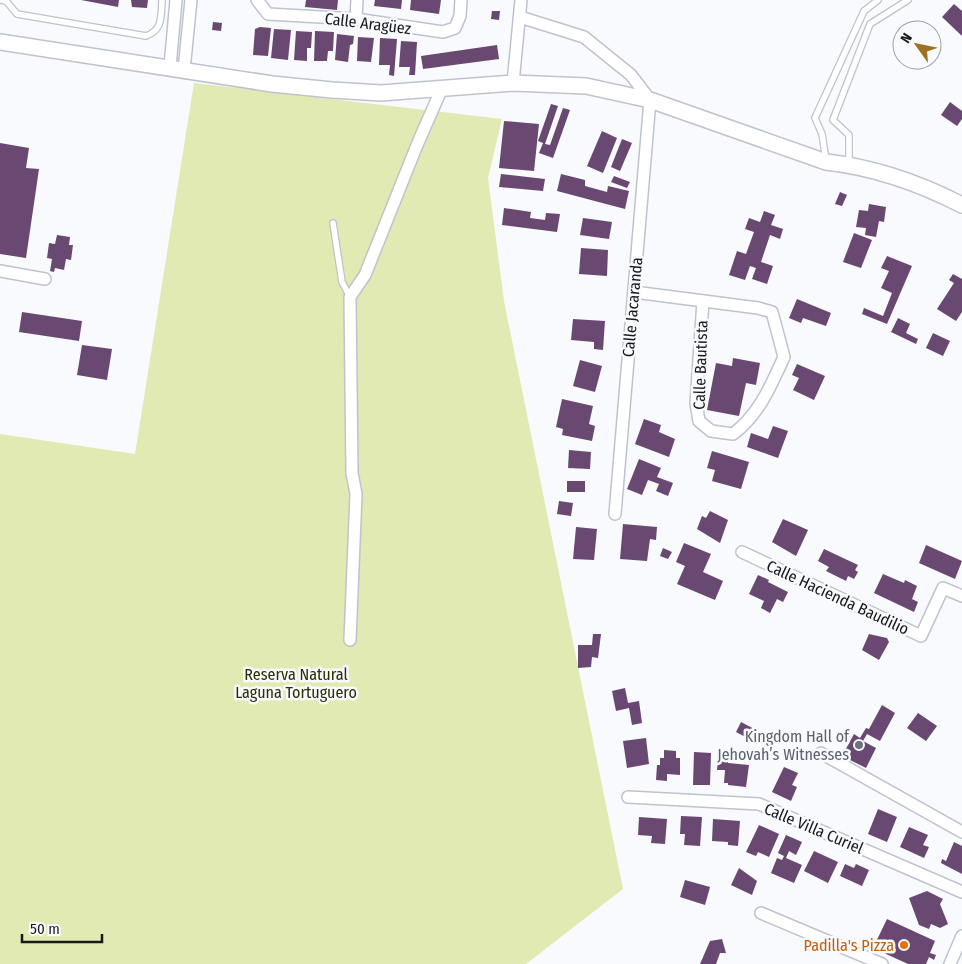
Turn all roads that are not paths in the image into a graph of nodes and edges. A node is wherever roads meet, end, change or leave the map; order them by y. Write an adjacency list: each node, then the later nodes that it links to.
1 (1, 0): 2 (lane)
2 (162, 0)
3 (176, 0): 14 (street)
4 (190, 0): 14 (street)
5 (257, 0): 12 (street, Calle Aragüez)
6 (357, 0): 12 (street)
7 (462, 0): 12 (street, Calle Aragüez)
8 (522, 0): 11 (street)
9 (878, 0): 18 (lane)
10 (908, 0): 19 (lane)
11 (520, 18): 15 (street); 17 (street)
12 (356, 19)
13 (2, 41): 14 (street)
14 (177, 68): 16 (street)
15 (513, 83): 16 (street); 17 (street)
16 (442, 88): 25 (street)
17 (650, 100): 18 (street); 24 (street, Calle Jacaranda)
18 (826, 162): 19 (street)
19 (849, 164): 20 (street)
20 (962, 205)
21 (332, 223): 25 (lane)
22 (0, 271): 23 (street)
23 (45, 279)
24 (634, 292): 26 (street, Calle Bautista); 27 (street, Calle Jacaranda)
25 (350, 297): 30 (street)
26 (703, 301): 26 (street, Calle Bautista)
27 (615, 514)
28 (742, 552): 29 (street, Calle Hacienda Baudilio)
29 (962, 596)
30 (350, 640)
31 (821, 753): 33 (street)
32 (628, 797): 34 (street, Calle Villa Curiel)
33 (962, 832)
34 (962, 892)
35 (761, 913): 37 (street)
36 (962, 936): 38 (street)
37 (882, 964)
38 (950, 964)

